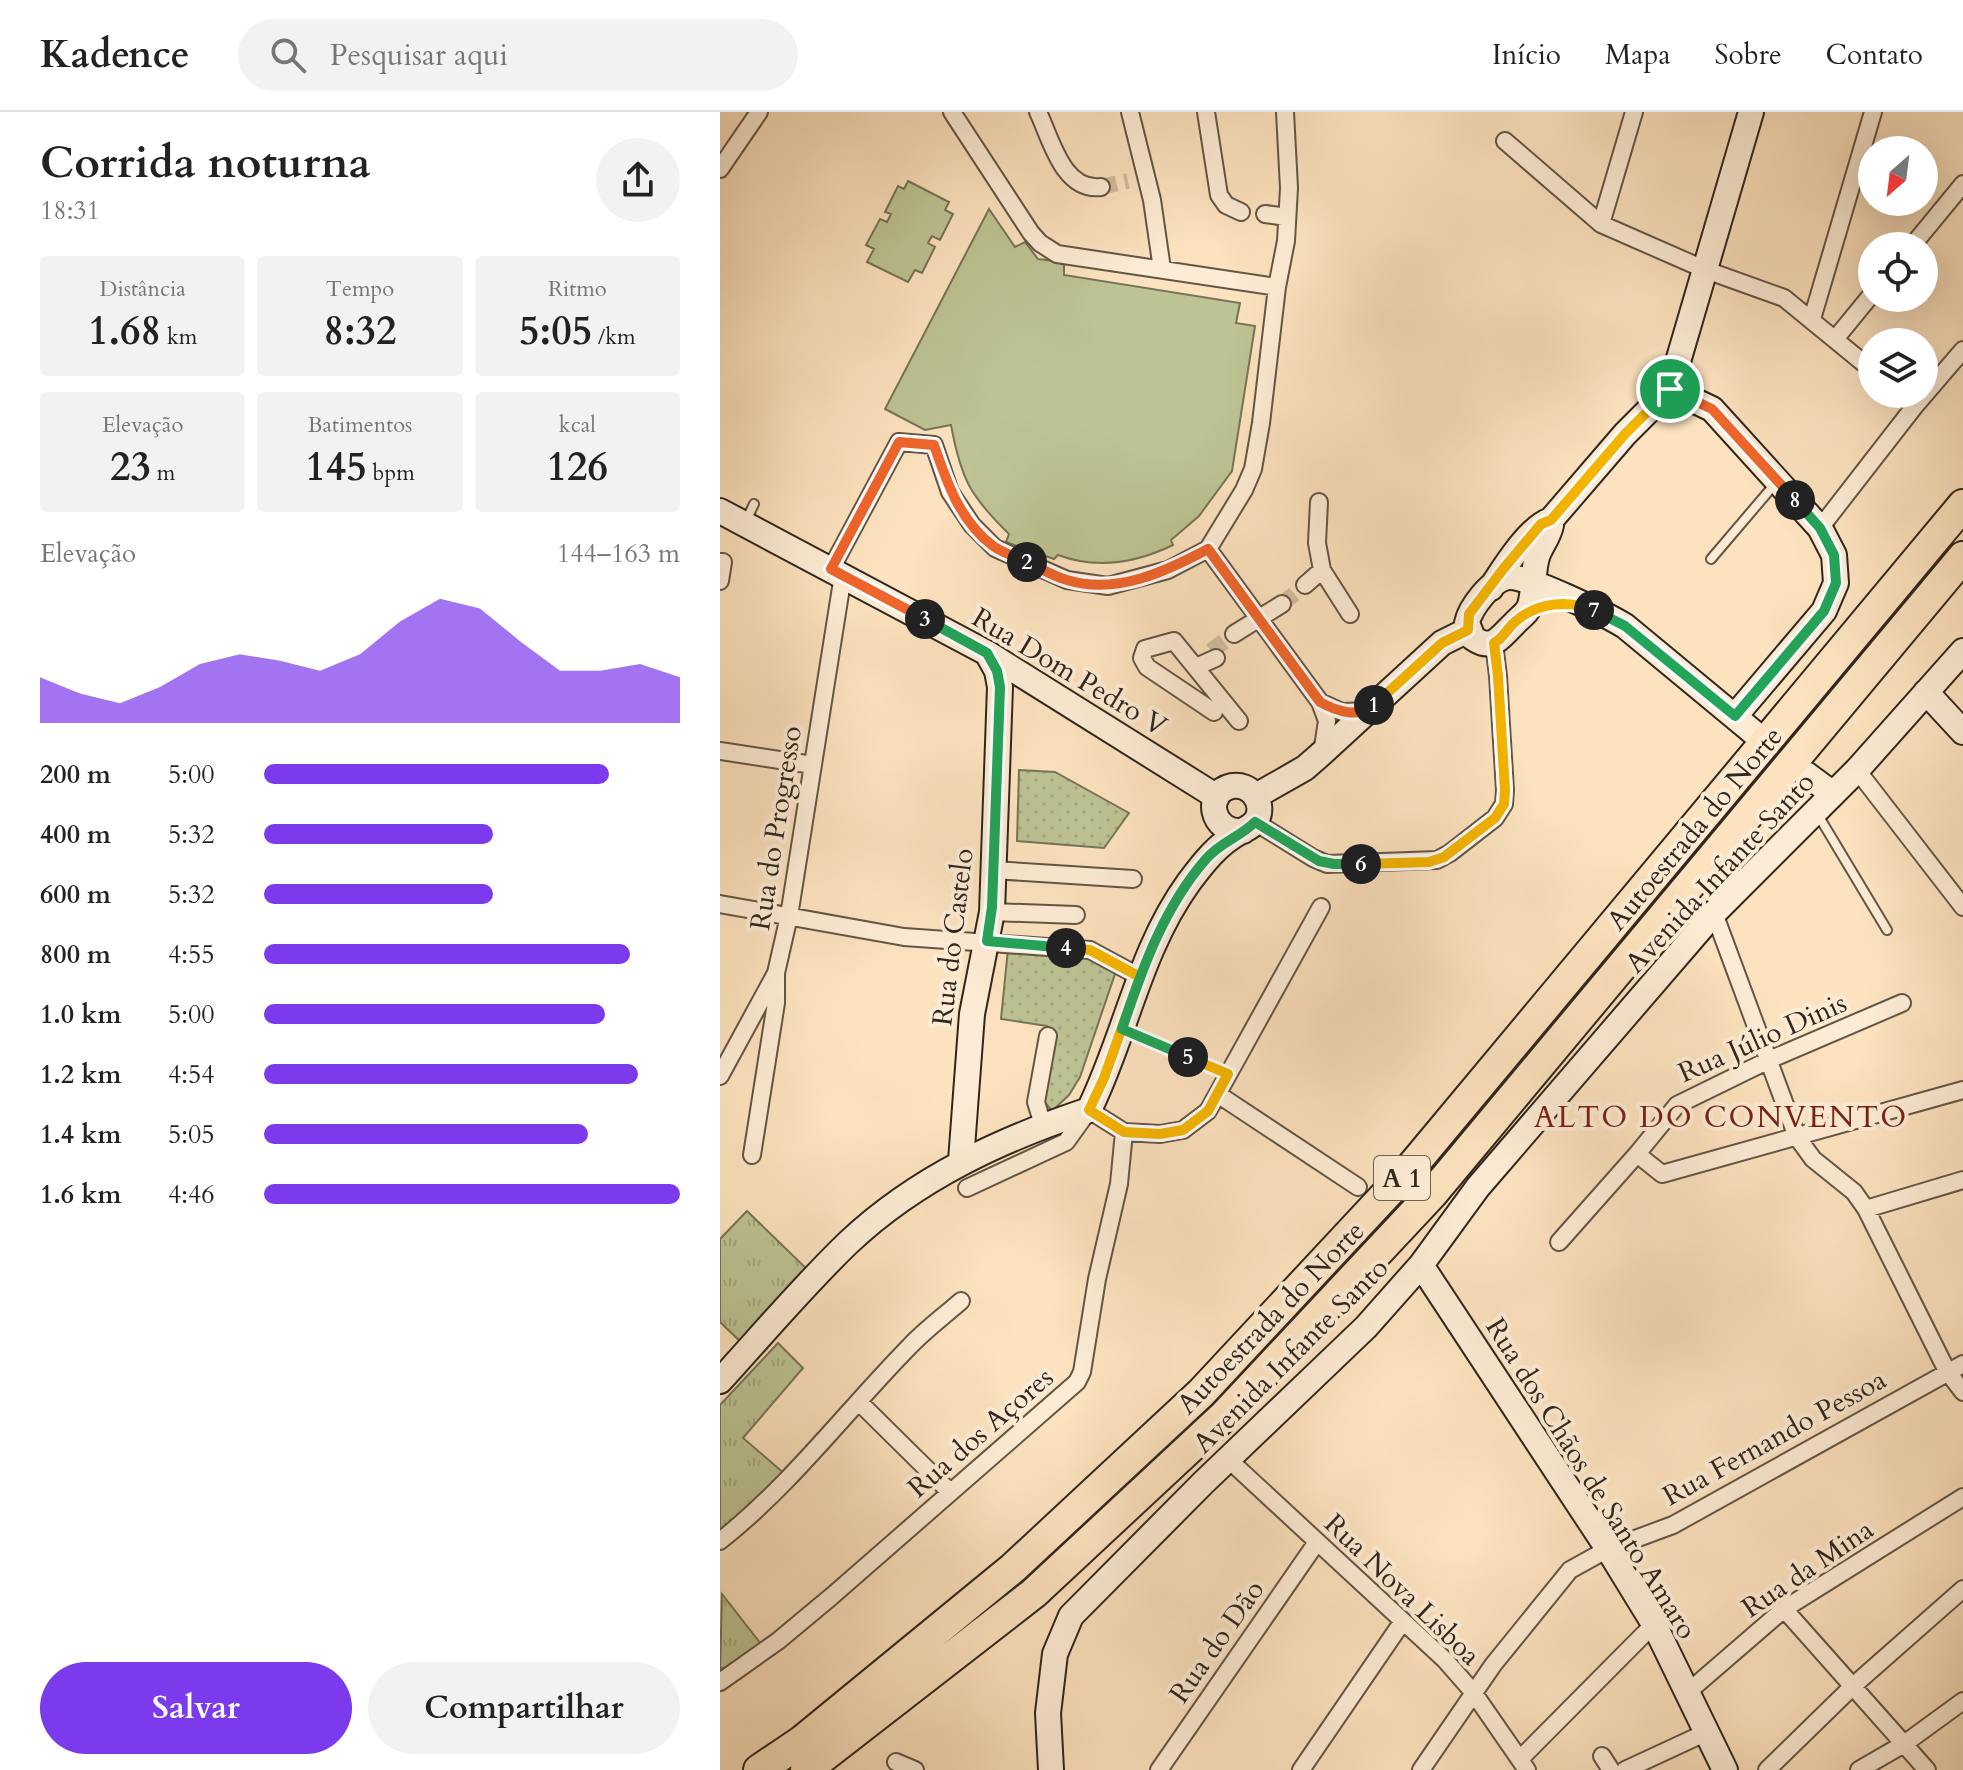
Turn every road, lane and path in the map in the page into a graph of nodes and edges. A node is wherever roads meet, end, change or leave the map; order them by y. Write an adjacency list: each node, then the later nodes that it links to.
1 (759, 112): 11 (street)
2 (952, 112): 21 (street)
3 (1038, 112): 15 (street)
4 (1130, 112): 12 (street)
5 (1206, 112): 16 (street)
6 (1285, 112): 18 (street)
7 (1634, 112): 19 (street)
8 (1751, 112): 22 (street)
9 (1873, 112): 25 (street)
10 (1505, 141): 19 (street)
11 (720, 169)
12 (1147, 180): 13 (street); 21 (street)
13 (1128, 181)
14 (1963, 184): 20 (street)
15 (1101, 187)
16 (1241, 212)
17 (1265, 214): 18 (street)
18 (1287, 217): 23 (street)
19 (1601, 224): 22 (street)
20 (1924, 232)
21 (1162, 269): 23 (street)
22 (1706, 270): 25 (street); 30 (street)
23 (1277, 287): 38 (street)
24 (1858, 311): 26 (street)
25 (1812, 319): 26 (street)
26 (1836, 338): 28 (street)
27 (1963, 350): 29 (street)
28 (1858, 358)
29 (1938, 379)
30 (1670, 389): 32 (street); 36 (street)
31 (1913, 408): 37 (street)
32 (1778, 481): 37 (street); 40 (lane)
33 (1319, 502): 42 (street)
34 (1963, 505): 135 (highway, Autoestrada do Norte / A 1)
35 (720, 511): 43 (street, Rua Dom Pedro V)
36 (1551, 520): 46 (street); 47 (street)
37 (1820, 528): 49 (street)
38 (1208, 549): 43 (street, Rua do Progresso); 52 (street)
39 (1963, 557): 136 (highway, Autoestrada do Norte / A 1)
40 (1711, 559)
41 (720, 562): 44 (street)
42 (1322, 570): 45 (street); 50 (street)
43 (837, 572): 56 (street, Rua Dom Pedro V); 69 (street, Rua do Progresso)
44 (720, 581)
45 (1305, 585)
46 (1528, 586): 47 (street); 49 (street); 51 (street)
47 (1491, 588): 53 (street)
48 (1282, 604): 52 (street)
49 (1580, 604): 51 (street)
50 (1350, 614)
51 (1518, 619): 54 (street)
52 (1245, 630): 61 (street)
53 (1468, 630): 54 (street); 62 (street)
54 (1494, 643): 75 (street)
55 (1963, 651): 60 (street, Avenida Infante Santo)
56 (987, 653): 59 (street, Rua Dom Pedro V); 64 (street, Rua do Castelo)
57 (1214, 655): 58 (street)
58 (1196, 667): 63 (street); 65 (street)
59 (1046, 689): 64 (street); 73 (street, Rua Dom Pedro V)
60 (1926, 692): 66 (street); 70 (street, Avenida Infante Santo)
61 (1320, 702): 62 (street); 68 (street)
62 (1369, 710): 68 (street)
63 (1214, 712)
64 (1000, 720): 76 (street, Rua do Castelo)
65 (1239, 721)
66 (1962, 729)
67 (720, 751): 69 (street)
68 (1321, 754): 72 (street)
69 (813, 765): 84 (street, Rua do Progresso)
70 (1857, 770): 74 (street, Avenida Infante Santo); 80 (street)
71 (1806, 774): 74 (street)
72 (1256, 796): 73 (street); 75 (street)
73 (1217, 797): 75 (street)
74 (1824, 803): 82 (street, Avenida Infante Santo); 85 (lane)
75 (1249, 826): 88 (street)
76 (993, 870): 77 (street); 81 (street, Rua do Castelo)
77 (1133, 879)
78 (720, 904): 84 (street)
79 (1321, 907): 93 (street)
80 (1963, 907)
81 (992, 912): 83 (street); 86 (street, Rua do Castelo)
82 (1714, 913): 92 (street); 109 (street, Avenida Infante Santo)
83 (1076, 915)
84 (789, 916): 86 (street); 87 (street, Rua do Progresso)
85 (1887, 930)
86 (987, 941): 88 (street); 103 (street, Rua do Castelo)
87 (776, 973): 94 (street, Rua do Progresso); 102 (street)
88 (1140, 977): 90 (street)
89 (1902, 1003): 92 (street, Rua Júlio Dinis)
90 (1122, 1029): 93 (lane); 97 (street)
91 (1048, 1036): 98 (street)
92 (1769, 1060): 100 (street); 101 (street, Rua Júlio Dinis)
93 (1228, 1074): 96 (street)
94 (720, 1076)
95 (1963, 1090): 100 (street)
96 (1219, 1095): 99 (street); 105 (street)
97 (1089, 1110): 98 (street); 99 (street); 106 (street)
98 (1043, 1125): 103 (street)
99 (1124, 1132): 117 (street, Rua dos Açores)
100 (1797, 1137): 101 (street); 107 (street)
101 (1637, 1154): 108 (street, Rua Júlio Dinis)
102 (752, 1155)
103 (961, 1161): 113 (street)
104 (1963, 1180): 107 (street)
105 (1358, 1187)
106 (967, 1188)
107 (1866, 1209): 112 (street)
108 (1559, 1242)
109 (1421, 1265): 116 (street, Avenida Infante Santo); 121 (street, Rua dos Chãos de Santo Amaro)
110 (961, 1301): 115 (street)
111 (1963, 1364): 112 (street, Rua Fernando Pessoa)
112 (1947, 1371): 114 (street); 121 (street, Rua Fernando Pessoa)
113 (720, 1381)
114 (1963, 1392)
115 (860, 1403): 117 (street); 119 (street)
116 (1228, 1459): 120 (street, Rua Nova Lisboa); 138 (street, Avenida Infante Santo)
117 (950, 1492): 126 (street, Rua dos Açores)
118 (1963, 1497): 123 (street, Rua da Mina)
119 (720, 1541)
120 (1317, 1542): 124 (street, Rua Nova Lisboa); 139 (street, Rua do Dão)
121 (1608, 1549): 125 (street, Rua dos Chãos de Santo Amaro); 128 (street, Rua Fernando Pessoa)
122 (1963, 1589): 127 (street)
123 (1784, 1609): 127 (street); 129 (street, Rua da Mina)
124 (1403, 1621): 128 (street, Rua Nova Lisboa); 140 (street)
125 (1654, 1624): 129 (street, Rua dos Chãos de Santo Amaro); 134 (street)
126 (720, 1682)
127 (1853, 1686): 132 (street); 144 (street)
128 (1473, 1692): 134 (street, Rua Nova Lisboa); 141 (street, Rua Fernando Pessoa)
129 (1688, 1692): 131 (street, Rua dos Chãos de Santo Amaro)
130 (1963, 1701): 132 (street)
131 (1707, 1732): 142 (street); 143 (street, Rua dos Chãos de Santo Amaro)
132 (1904, 1744): 145 (street); 146 (street)
133 (896, 1762): 137 (street)
134 (1524, 1765)
135 (759, 1770)
136 (806, 1770)
137 (915, 1770)
138 (1051, 1770)
139 (1159, 1770)
140 (1301, 1770)
141 (1421, 1770)
142 (1625, 1770)
143 (1725, 1770)
144 (1767, 1770)
145 (1859, 1770)
146 (1927, 1770)

